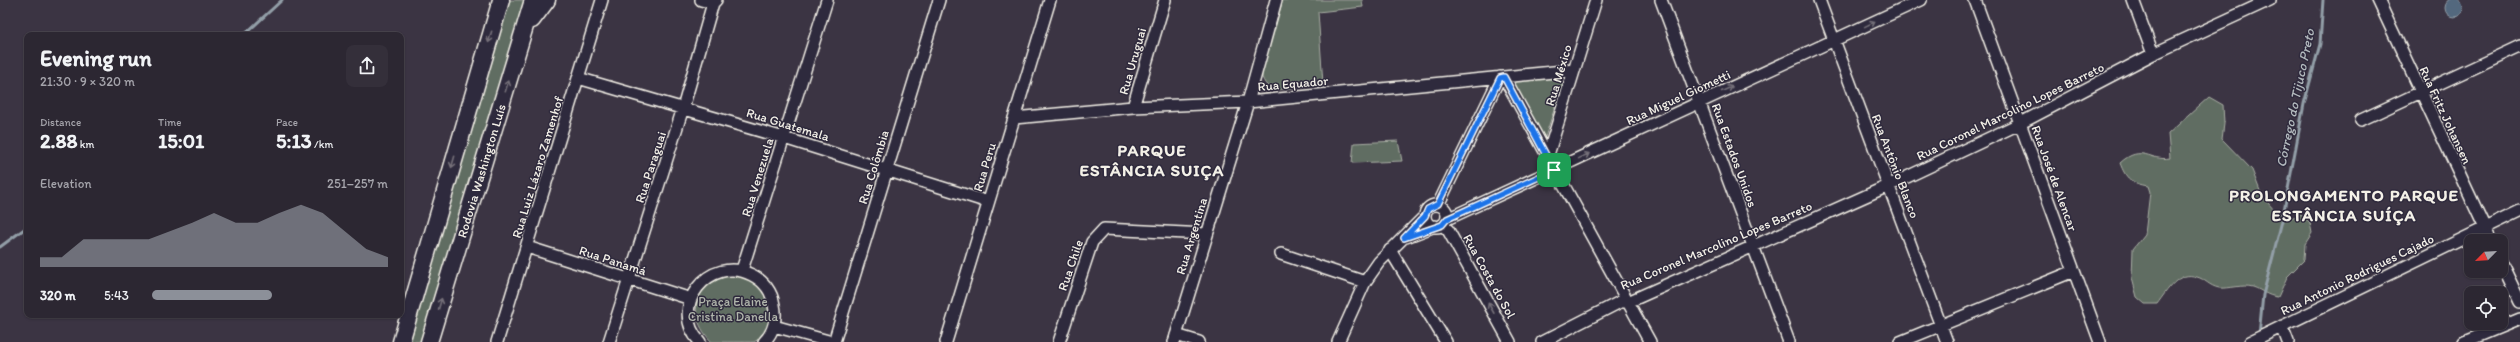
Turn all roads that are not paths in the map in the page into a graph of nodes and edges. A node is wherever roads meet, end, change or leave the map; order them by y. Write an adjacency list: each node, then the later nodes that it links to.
1 (501, 0): 66 (highway, one-way to 66)
2 (533, 0): 23 (highway, Rodovia Washington Luís)
3 (547, 0): 23 (highway)
4 (602, 0): 26 (street, Rua Luiz Lázaro Zamenhof)
5 (701, 0): 19 (street)
6 (827, 0): 35 (street, Rua Venezuela)
7 (939, 0): 37 (street, Rua Colômbia)
8 (1050, 0): 32 (street, Rua Peru)
9 (1165, 0): 30 (street, Rua Uruguai)
10 (1276, 0): 29 (street, Rua Argentina)
11 (1596, 0): 24 (street, Rua México)
12 (1661, 0): 28 (street, Rua Estados Unidos)
13 (1819, 0): 20 (street, Rua Antônio Blanco)
14 (1921, 0): 20 (street, Rua Miguel Giometti, one-way to 14)
15 (1975, 0): 34 (street, Rua José de Alencar)
16 (2132, 0): 22 (street)
17 (2270, 0): 22 (street, Rua Coronel Marcolino Lopes Barreto)
18 (2378, 0): 27 (street, Rua Fritz Johansen)
19 (714, 2): 31 (street, Rua Paraguai)
20 (1835, 41): 28 (street, Rua Miguel Giometti, one-way to 20); 39 (street, Rua Antônio Blanco)
21 (2520, 46): 27 (street)
22 (2153, 54): 34 (street, Rua Coronel Marcolino Lopes Barreto)
23 (514, 64): 67 (highway, Rodovia Washington Luís, one-way to 23)
24 (1574, 70): 25 (street, Rua Equador); 36 (street, Rua México)
25 (1502, 77): 29 (street, Rua Equador); 36 (street); 41 (street)
26 (578, 78): 31 (street, Rua Guatemala); 50 (street, Rua Luiz Lázaro Zamenhof)
27 (2420, 93): 33 (street); 45 (street, Rua Fritz Johansen)
28 (1700, 101): 38 (street, Rua Miguel Giometti, one-way to 28); 49 (street, Rua Estados Unidos)
29 (1248, 102): 30 (street, Rua Equador); 46 (street, Rua Argentina)
30 (1133, 107): 32 (street, Rua Equador)
31 (683, 108): 35 (street, Rua Guatemala); 56 (street, Rua Paraguai)
32 (1014, 118): 40 (street, Rua Peru)
33 (2361, 120)
34 (2019, 124): 39 (street, Rua Coronel Marcolino Lopes Barreto); 54 (street, Rua José de Alencar)
35 (784, 138): 37 (street, Rua Guatemala); 53 (street, Rua Venezuela)
36 (1547, 158): 38 (street)
37 (886, 169): 40 (street, Rua Guatemala); 72 (street, Rua Colômbia)
38 (1554, 170): 44 (street, Rua Miguel Giometti); 59 (street)
39 (1888, 186): 49 (street, Rua Coronel Marcolino Lopes Barreto); 62 (street, Rua Antônio Blanco)
40 (988, 202): 73 (street, Rua Peru)
41 (1438, 204): 43 (street); 44 (street)
42 (2520, 211): 45 (street, Rua Antonio Rodrigues Cajado)
43 (1425, 216): 44 (street); 48 (street, Rua Miguel Giometti)
44 (1441, 223): 48 (street, Rua Miguel Giometti); 78 (street, Rua Costa do Sol, one-way to 44)
45 (2484, 228): 47 (street, Rua Fritz Johansen); 64 (street, Rua Antonio Rodrigues Cajado)
46 (1206, 234): 65 (street, Rua Argentina); 74 (street, Rua Chile)
47 (2487, 234)
48 (1404, 238): 51 (street, Rua Miguel Giometti)
49 (1752, 245): 59 (street, Rua Coronel Marcolino Lopes Barreto); 81 (street, Rua Estados Unidos)
50 (527, 247): 56 (street, Rua Panamá); 68 (street, Rua Luiz Lázaro Zamenhof)
51 (1390, 250): 57 (street, Rua Miguel Giometti); 77 (street)
52 (1281, 254): 57 (street)
53 (742, 270): 58 (street); 63 (street)
54 (2074, 271): 62 (street); 84 (street, Rua José de Alencar)
55 (2508, 277): 60 (street)
56 (628, 280): 58 (street, Rua Panamá); 69 (street, Rua Paraguai)
57 (1365, 282): 76 (street, Rua Miguel Giometti)
58 (690, 299): 70 (street)
59 (1628, 302): 79 (street, Rua Coronel Marcolino Lopes Barreto); 80 (street)
60 (2520, 302)
61 (2520, 319): 87 (street)
62 (1941, 325): 82 (street); 83 (street, Rua Antônio Blanco)
63 (774, 326): 71 (street); 72 (street)
64 (2279, 327): 85 (street, Rua Antonio Rodrigues Cajado); 86 (street)
65 (1175, 338): 75 (street)
66 (401, 342)
67 (429, 342)
68 (497, 342)
69 (610, 342)
70 (700, 342)
71 (764, 342)
72 (833, 342)
73 (946, 342)
74 (1059, 342)
75 (1199, 342)
76 (1338, 342)
77 (1446, 342)
78 (1510, 342)
79 (1542, 342)
80 (1650, 342)
81 (1789, 342)
82 (1900, 342)
83 (1947, 342)
84 (2100, 342)
85 (2250, 342)
86 (2288, 342)
87 (2464, 342)

